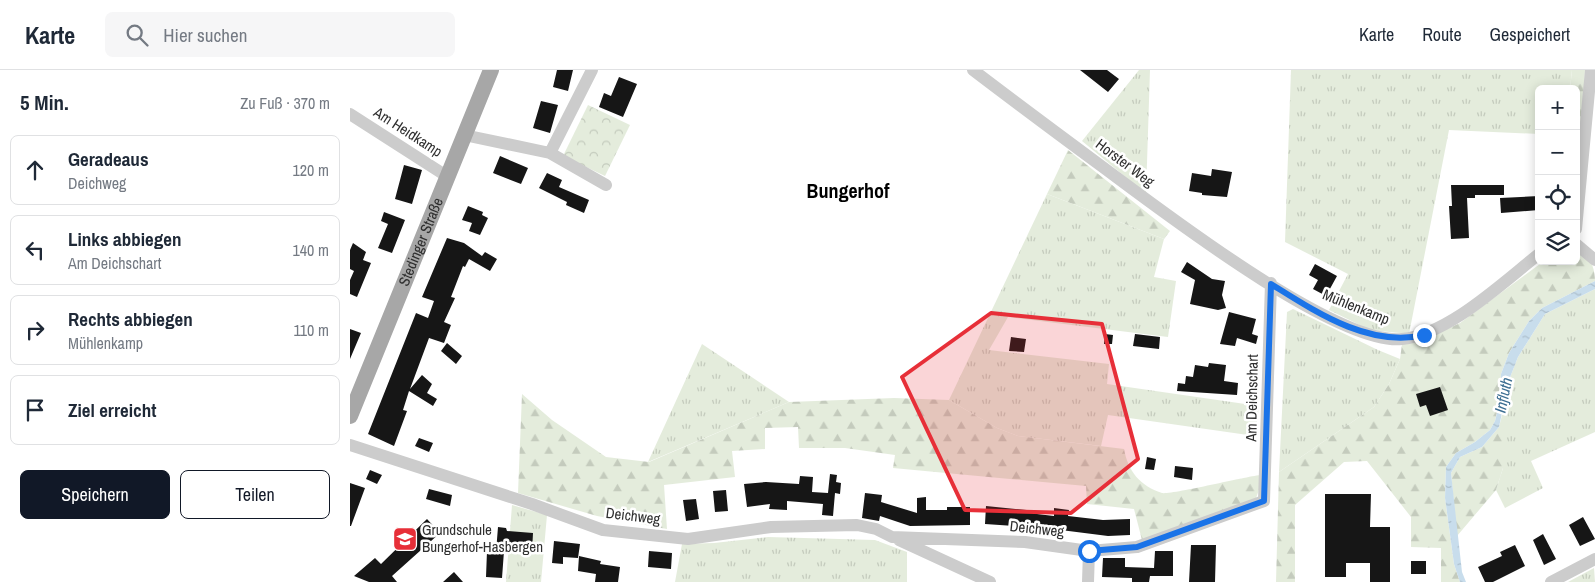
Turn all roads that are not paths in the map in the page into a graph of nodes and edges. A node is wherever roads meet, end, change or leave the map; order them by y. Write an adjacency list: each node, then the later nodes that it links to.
1 (491, 70): 6 (main road, Stedinger Straße)
2 (592, 70): 7 (street)
3 (973, 70): 14 (street, Horster Weg)
4 (1591, 70): 10 (street)
5 (350, 114): 8 (street, Am Heidkamp)
6 (464, 135): 7 (street); 8 (main road, Stedinger Straße)
7 (550, 153): 9 (street)
8 (448, 177): 15 (main road, Stedinger Straße)
9 (606, 185)
10 (1577, 220)
11 (1580, 247): 13 (street)
12 (1535, 257): 14 (street, Mühlenkamp)
13 (1595, 260)
14 (1266, 281): 17 (street, Am Deichschart)
15 (350, 416)
16 (350, 446): 18 (street, Deichweg)
17 (1254, 506): 19 (street, Deichweg)
18 (892, 537): 19 (street, Deichweg); 21 (street, Deichweg)
19 (1089, 551): 22 (street)
20 (1595, 559): 23 (street)
21 (990, 582)
22 (1088, 582)
23 (1551, 582)

